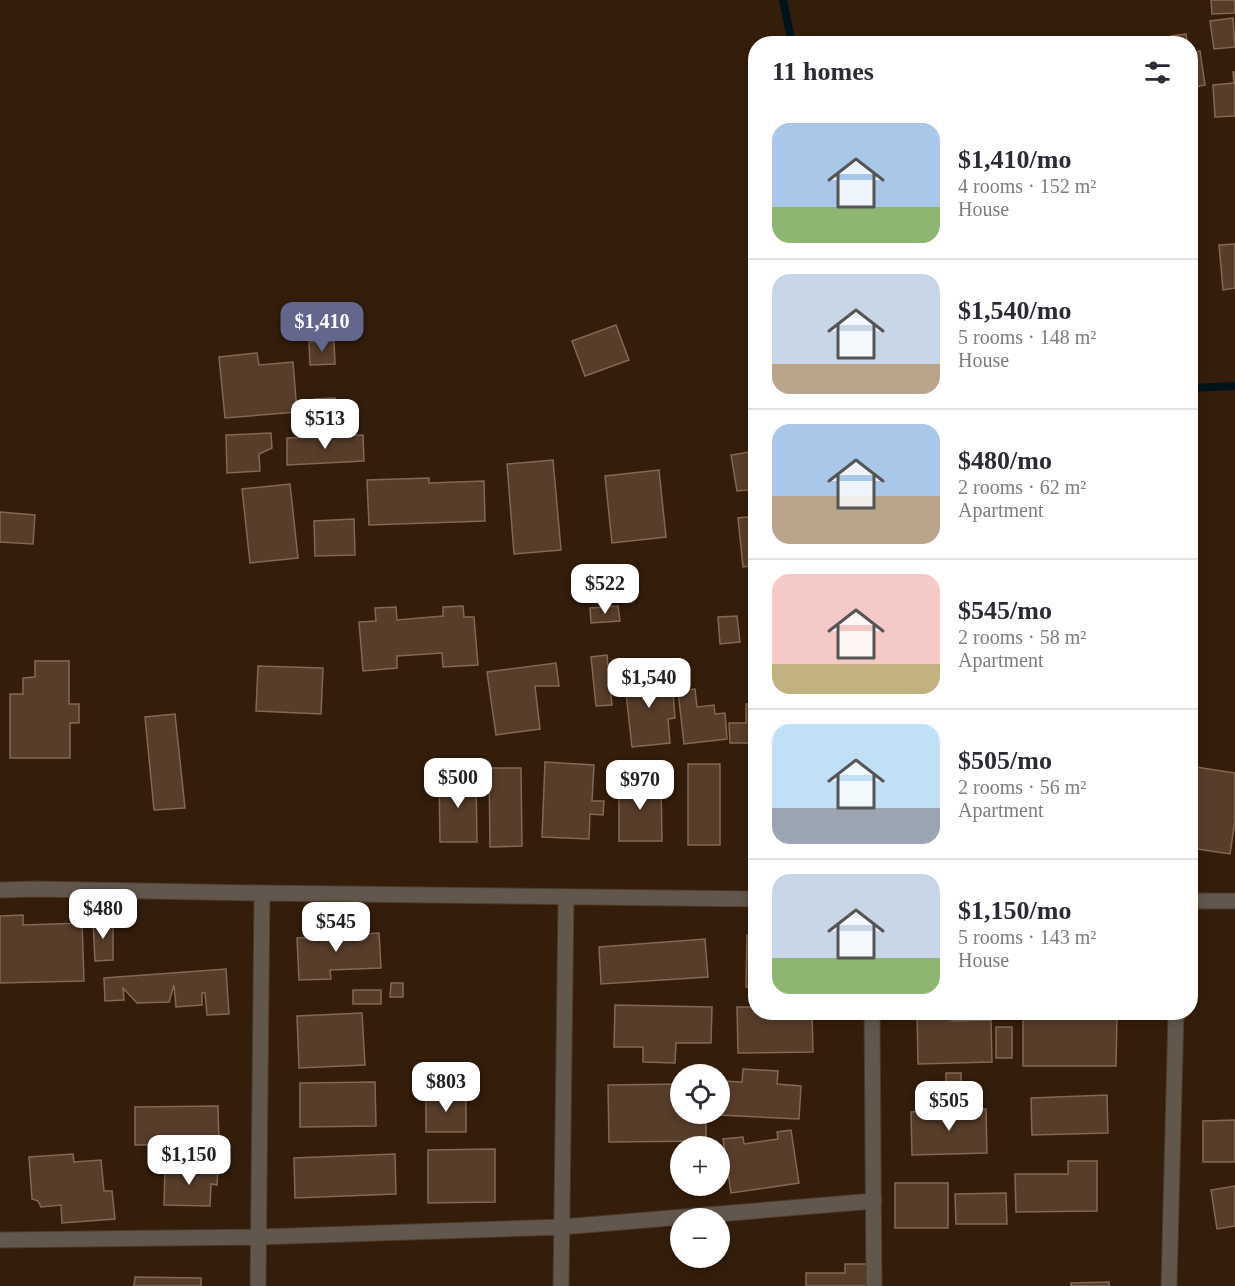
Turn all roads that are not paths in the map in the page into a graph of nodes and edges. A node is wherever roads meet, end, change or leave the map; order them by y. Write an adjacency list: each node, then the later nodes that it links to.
1 (0, 890): 2 (street)
2 (262, 893): 3 (street); 11 (street)
3 (566, 898): 4 (street); 10 (street)
4 (748, 899)
5 (1198, 901): 6 (street)
6 (1235, 901)
7 (872, 1020): 9 (street)
8 (1176, 1020): 16 (street)
9 (874, 1201): 10 (street); 15 (street)
10 (562, 1227): 11 (street); 14 (street)
11 (258, 1237): 12 (street); 13 (street)
12 (0, 1240)
13 (258, 1286)
14 (561, 1286)
15 (874, 1286)
16 (1169, 1286)

